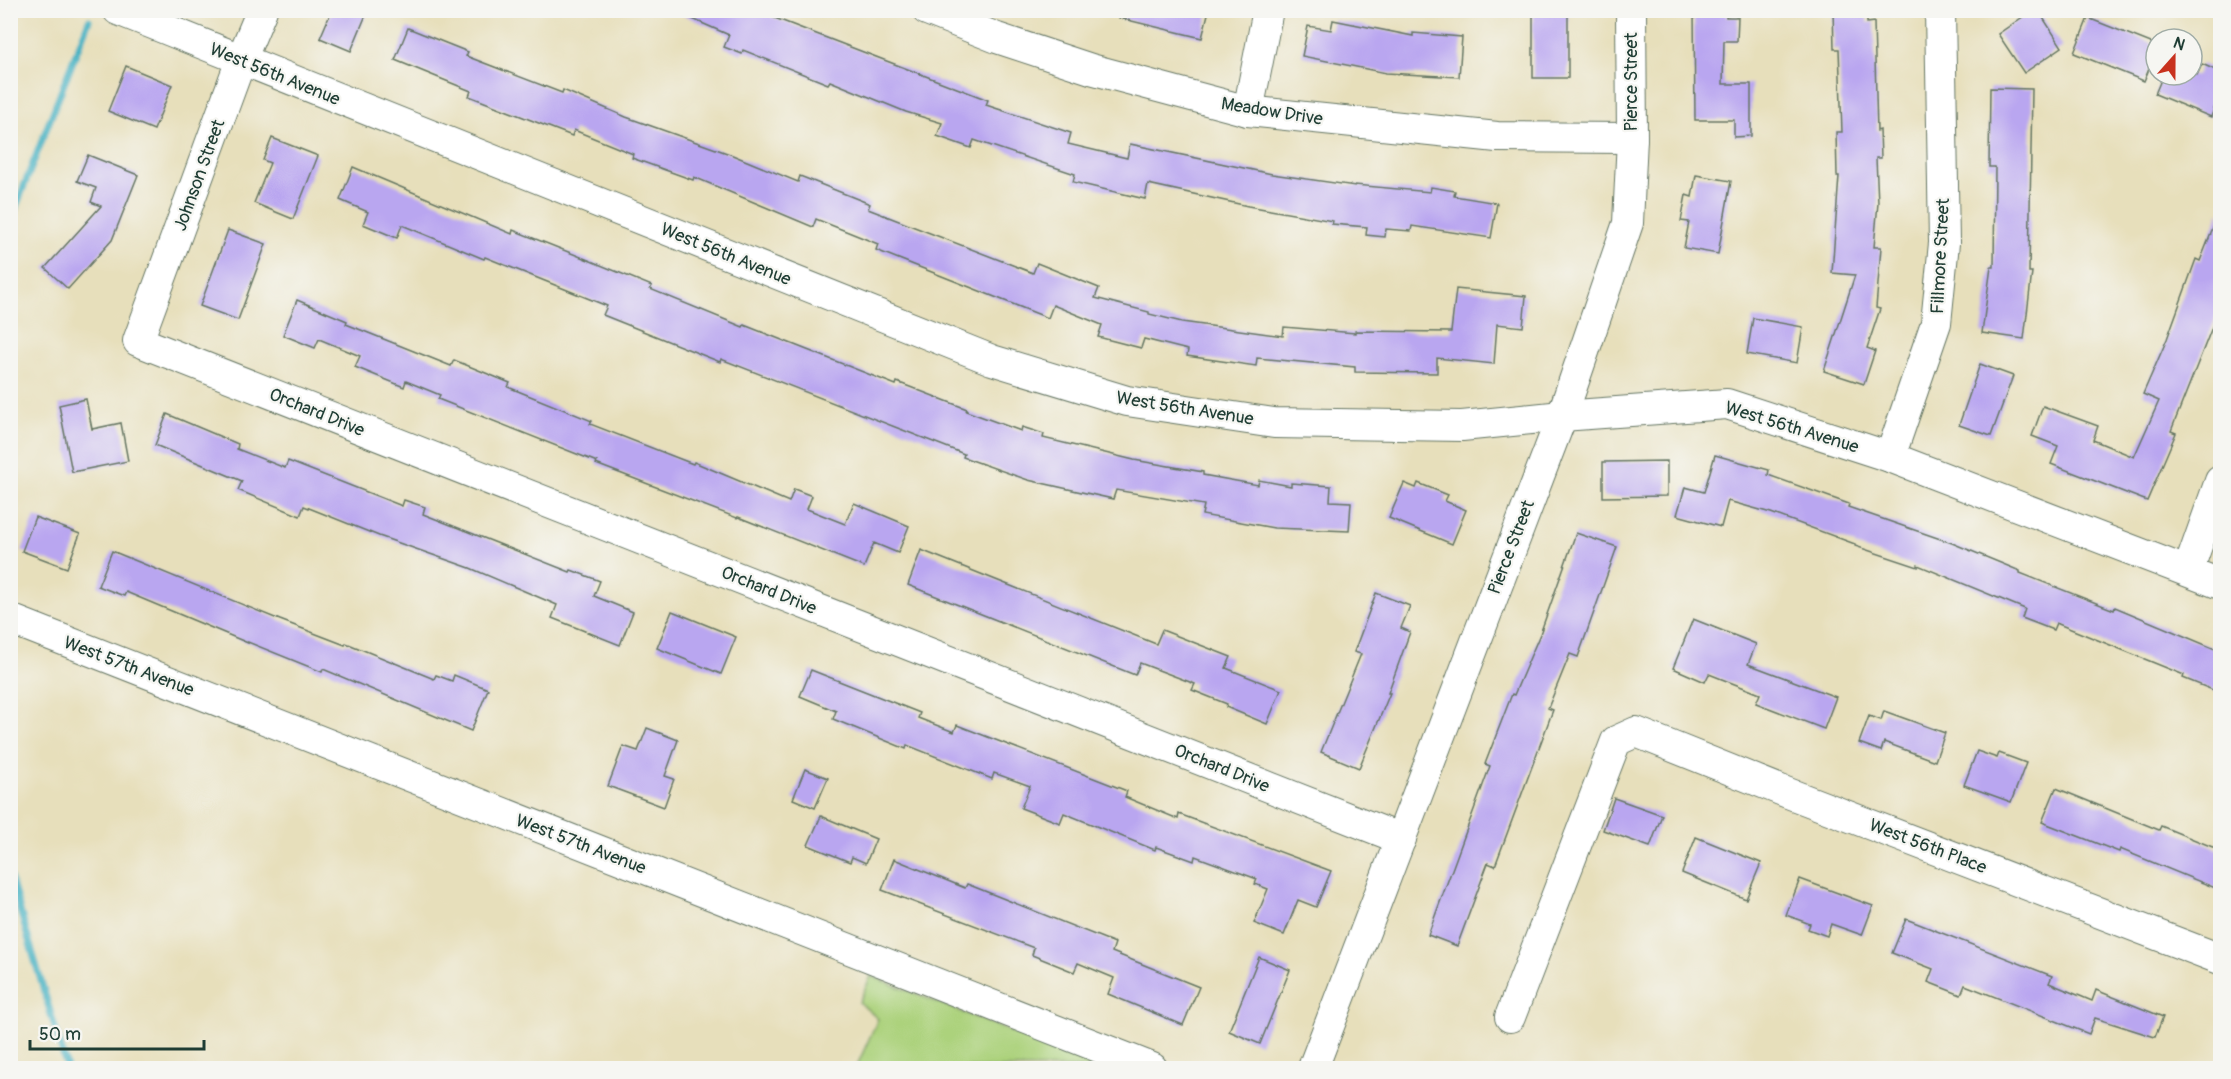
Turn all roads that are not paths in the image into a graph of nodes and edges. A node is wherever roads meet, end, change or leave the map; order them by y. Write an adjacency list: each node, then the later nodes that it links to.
1 (118, 10): 7 (street, West 56th Avenue)
2 (262, 10): 7 (street, Johnson Street)
3 (927, 10): 8 (street, Meadow Drive)
4 (1268, 10): 8 (street)
5 (1631, 10): 9 (street, Pierce Street)
6 (1940, 10): 12 (street, Fillmore Street)
7 (241, 60): 10 (street, Johnson Street); 11 (street, West 56th Avenue)
8 (1248, 111): 9 (street, Meadow Drive)
9 (1632, 138): 11 (street, Pierce Street)
10 (138, 341): 17 (street, Orchard Drive)
11 (1562, 416): 12 (street, West 56th Avenue); 17 (street, Pierce Street)
12 (1890, 457): 14 (street, West 56th Avenue)
13 (2220, 481): 14 (street)
14 (2188, 571): 15 (street, West 56th Avenue)
15 (2220, 584)
16 (10, 619): 20 (street, West 57th Avenue)
17 (1401, 839): 21 (street, Pierce Street)
18 (2220, 959): 19 (street, West 56th Place)
19 (1510, 1017)
20 (1152, 1068)
21 (1313, 1068)

